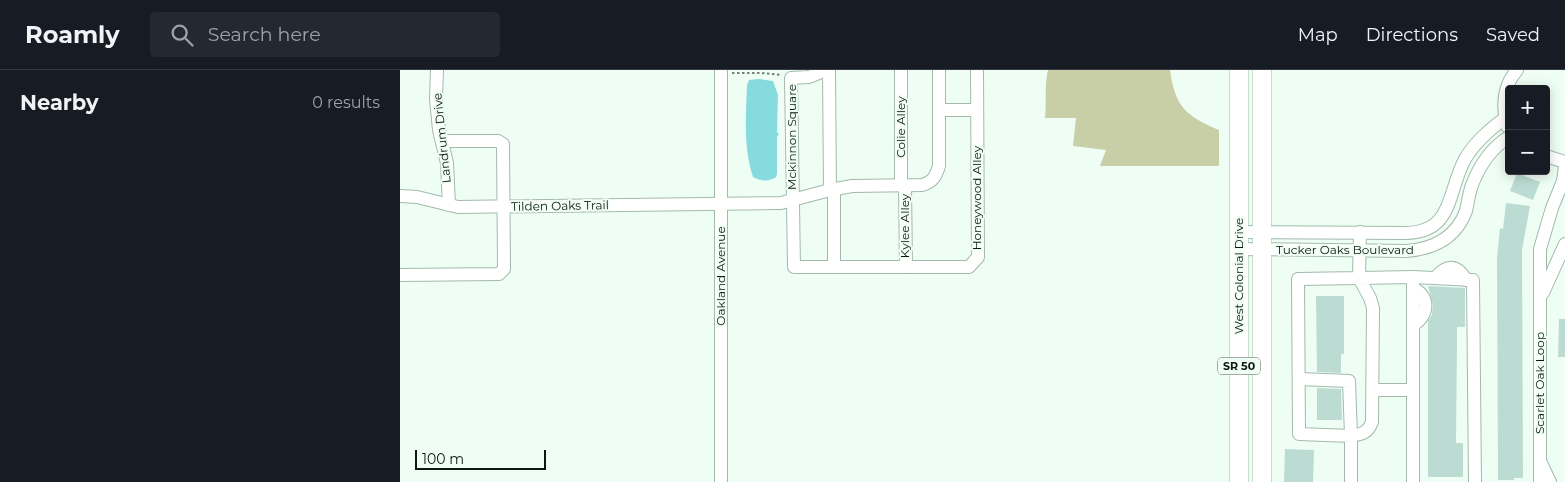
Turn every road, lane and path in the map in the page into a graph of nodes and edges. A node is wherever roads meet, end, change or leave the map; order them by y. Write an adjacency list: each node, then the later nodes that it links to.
1 (437, 70): 18 (street, Landrum Drive)
2 (828, 70): 10 (street, Mckinnon Square); 24 (street)
3 (902, 70): 23 (street, Colie Alley)
4 (939, 70): 14 (street, Mckinnon Square)
5 (977, 70): 15 (street, Honeywood Alley)
6 (1239, 70): 32 (highway, West Colonial Drive / SR 50)
7 (1262, 70): 33 (highway, West Colonial Drive / SR 50)
8 (1517, 70): 11 (street)
9 (721, 72): 10 (path); 27 (street, Oakland Avenue)
10 (791, 78): 26 (street, Mckinnon Square)
11 (1508, 85)
12 (1505, 94): 13 (street)
13 (1505, 107)
14 (939, 110): 15 (street); 23 (street, Mckinnon Square)
15 (977, 110): 37 (street, Honeywood Alley)
16 (1505, 125): 20 (street, Tucker Oaks Boulevard)
17 (1505, 140): 22 (street, Tucker Oaks Boulevard)
18 (442, 142): 28 (street, Landrum Drive); 29 (street)
19 (1550, 158): 21 (street, Scarlet Oak Loop)
20 (1464, 161): 22 (street); 30 (street, Tucker Oaks Boulevard)
21 (1565, 164): 31 (street, Scarlet Oak Loop)
22 (1480, 168): 35 (street, Tucker Oaks Boulevard)
23 (903, 185): 24 (street, Mckinnon Square); 37 (street, Kylee Alley)
24 (832, 190): 26 (street, Mckinnon Square); 36 (street)
25 (400, 196): 28 (street, Tilden Oaks Trail)
26 (792, 200): 27 (street, Mckinnon Square); 36 (street, Honeywood Alley)
27 (721, 203): 29 (street, Tilden Oaks Trail); 47 (street, Oakland Avenue)
28 (449, 205): 29 (street, Tilden Oaks Trail)
29 (504, 207): 38 (street)
30 (1360, 232): 33 (street, Tucker Oaks Boulevard); 35 (street)
31 (1542, 238): 34 (street); 41 (street, Scarlet Oak Loop)
32 (1239, 241): 33 (street, Tucker Oaks Boulevard); 33 (street, Tucker Oaks Boulevard); 48 (highway, West Colonial Drive / SR 50)
33 (1262, 241): 35 (street, Tucker Oaks Boulevard); 49 (highway, West Colonial Drive / SR 50)
34 (1564, 246): 41 (street, Scarlet Oak Loop)
35 (1360, 250): 39 (street)
36 (834, 267): 37 (street, Honeywood Alley)
37 (906, 267)
38 (400, 275)
39 (1359, 278): 40 (street); 42 (street); 43 (street)
40 (1413, 283): 44 (street); 52 (street)
41 (1540, 305): 46 (street, Scarlet Oak Loop)
42 (1299, 379): 45 (street); 45 (street)
43 (1374, 390): 44 (street); 45 (street)
44 (1413, 390): 51 (street)
45 (1350, 436): 50 (street)
46 (1540, 461): 53 (street, Scarlet Oak Loop); 54 (street, Scarlet Oak Loop)
47 (721, 482)
48 (1239, 482)
49 (1262, 482)
50 (1351, 482)
51 (1413, 482)
52 (1475, 482)
53 (1540, 482)
54 (1550, 482)

